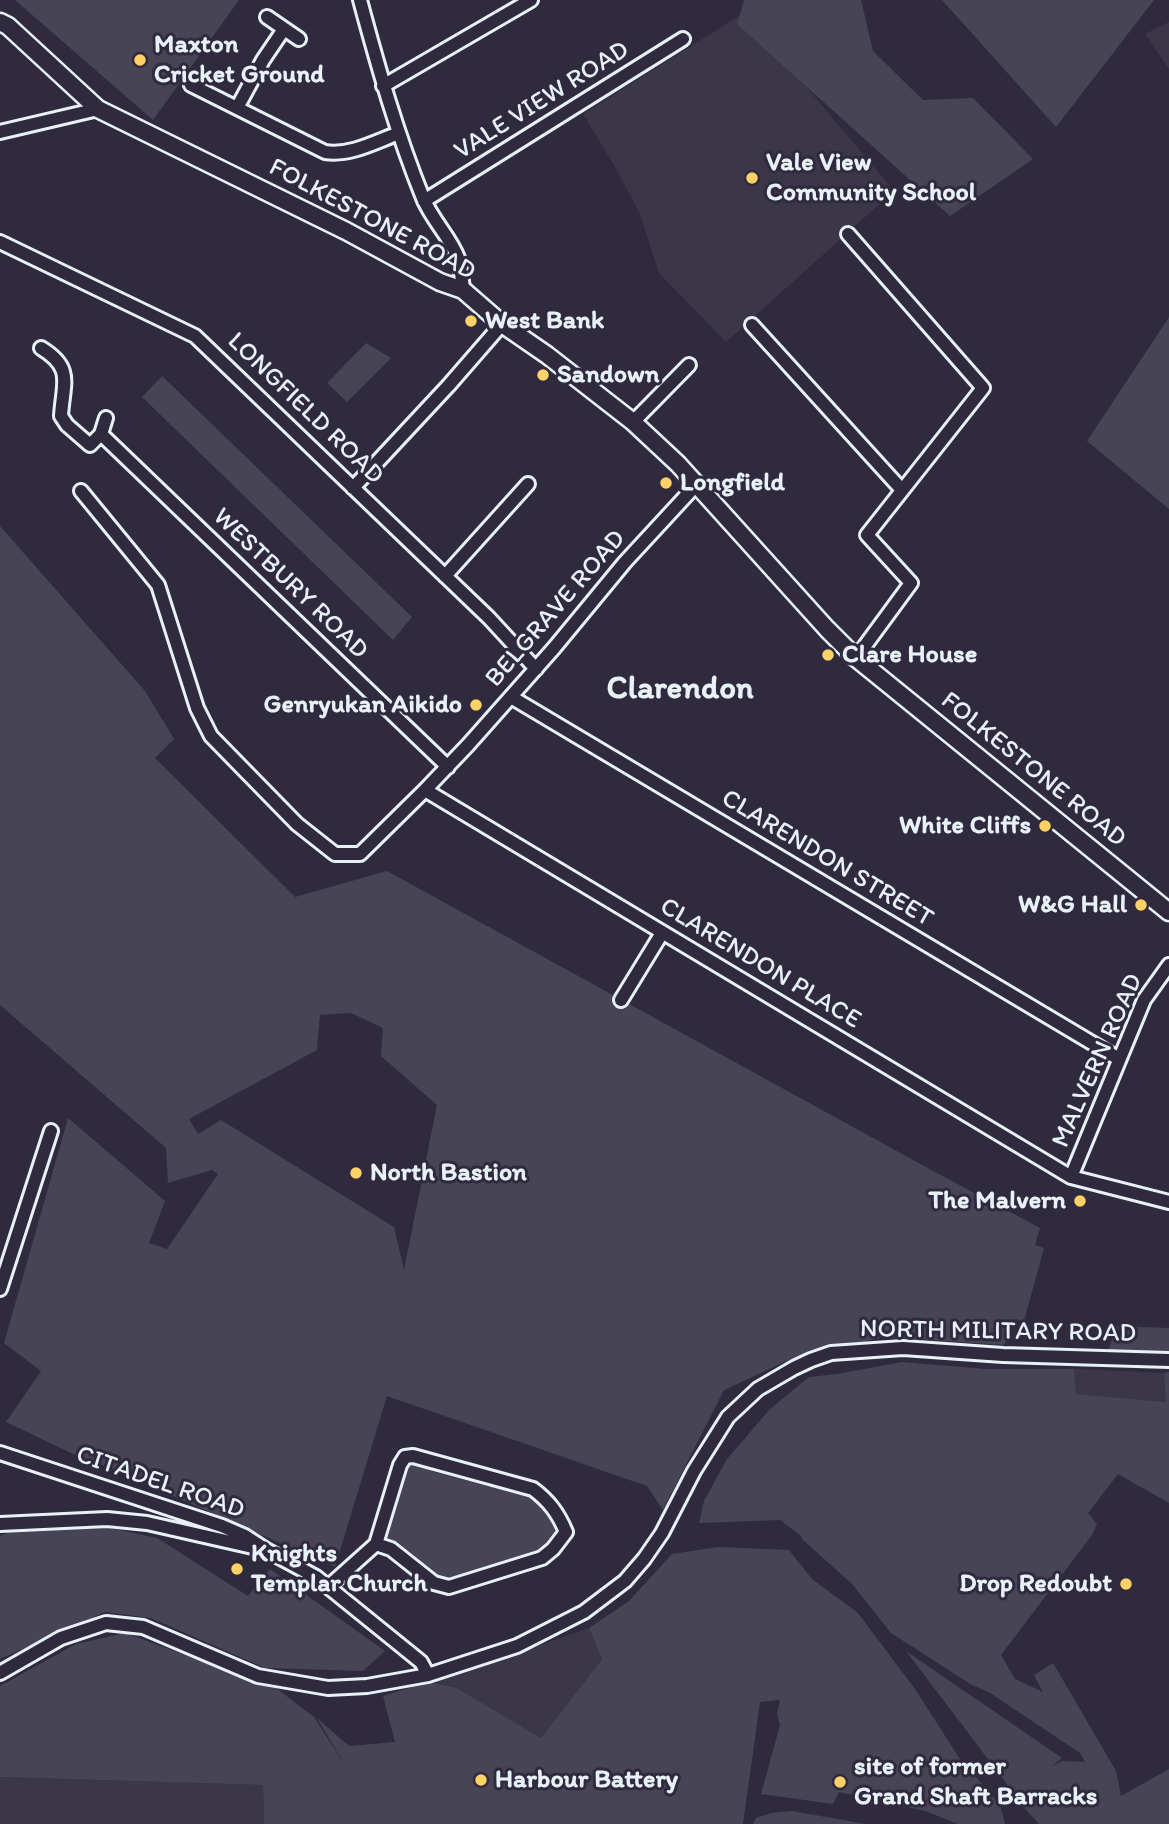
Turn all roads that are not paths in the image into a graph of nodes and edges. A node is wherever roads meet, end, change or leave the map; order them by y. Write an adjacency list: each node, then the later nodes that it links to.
1 (360, 0): 9 (street)
2 (531, 0): 9 (street)
3 (267, 18): 5 (street)
4 (0, 22): 10 (main road, FOLKESTONE ROAD)
5 (285, 29): 6 (street); 11 (street)
6 (299, 39)
7 (684, 39): 14 (street, VALE VIEW ROAD)
8 (191, 85): 11 (street)
9 (383, 86): 13 (street)
10 (98, 108): 12 (street); 17 (main road, FOLKESTONE ROAD)
11 (237, 108): 13 (street)
12 (0, 132)
13 (399, 133): 14 (street)
14 (424, 201): 17 (street)
15 (848, 234): 28 (street)
16 (0, 242): 27 (street, LONGFIELD ROAD)
17 (463, 290): 18 (main road, FOLKESTONE ROAD)
18 (502, 324): 23 (main road, FOLKESTONE ROAD); 27 (street)
19 (752, 325): 28 (street)
20 (41, 348): 24 (street)
21 (689, 365): 23 (street)
22 (106, 418): 24 (street)
23 (633, 422): 26 (main road, FOLKESTONE ROAD)
24 (101, 434): 34 (street, WESTBURY ROAD)
25 (528, 484): 30 (street)
26 (697, 484): 31 (main road, FOLKESTONE ROAD); 32 (street, BELGRAVE ROAD)
27 (353, 488): 30 (street, LONGFIELD ROAD)
28 (902, 490): 31 (street)
29 (81, 491): 35 (street, BELGRAVE ROAD)
30 (445, 576): 32 (street, LONGFIELD ROAD)
31 (856, 658): 36 (main road, FOLKESTONE ROAD)
32 (536, 669): 33 (street, BELGRAVE ROAD)
33 (511, 697): 34 (street, BELGRAVE ROAD); 40 (street, CLARENDON STREET)
34 (448, 766): 35 (street, BELGRAVE ROAD)
35 (425, 790): 37 (street, CLARENDON PLACE)
36 (1169, 912)
37 (662, 933): 39 (street); 42 (street, CLARENDON PLACE)
38 (1169, 965): 40 (street, MALVERN ROAD)
39 (621, 1000)
40 (1119, 1059): 42 (street, MALVERN ROAD)
41 (51, 1131): 44 (street)
42 (1071, 1177): 43 (street, CLARENDON PLACE)
43 (1169, 1202)
44 (0, 1289)
45 (1169, 1360): 52 (street, NORTH MILITARY ROAD)
46 (0, 1453): 49 (street, CITADEL ROAD)
47 (0, 1524): 49 (street)
48 (376, 1544): 48 (street); 50 (street)
49 (268, 1550): 50 (street, CITADEL ROAD)
50 (328, 1587): 52 (street, CITADEL ROAD)
51 (0, 1673): 52 (street, NORTH MILITARY ROAD)
52 (428, 1675)

